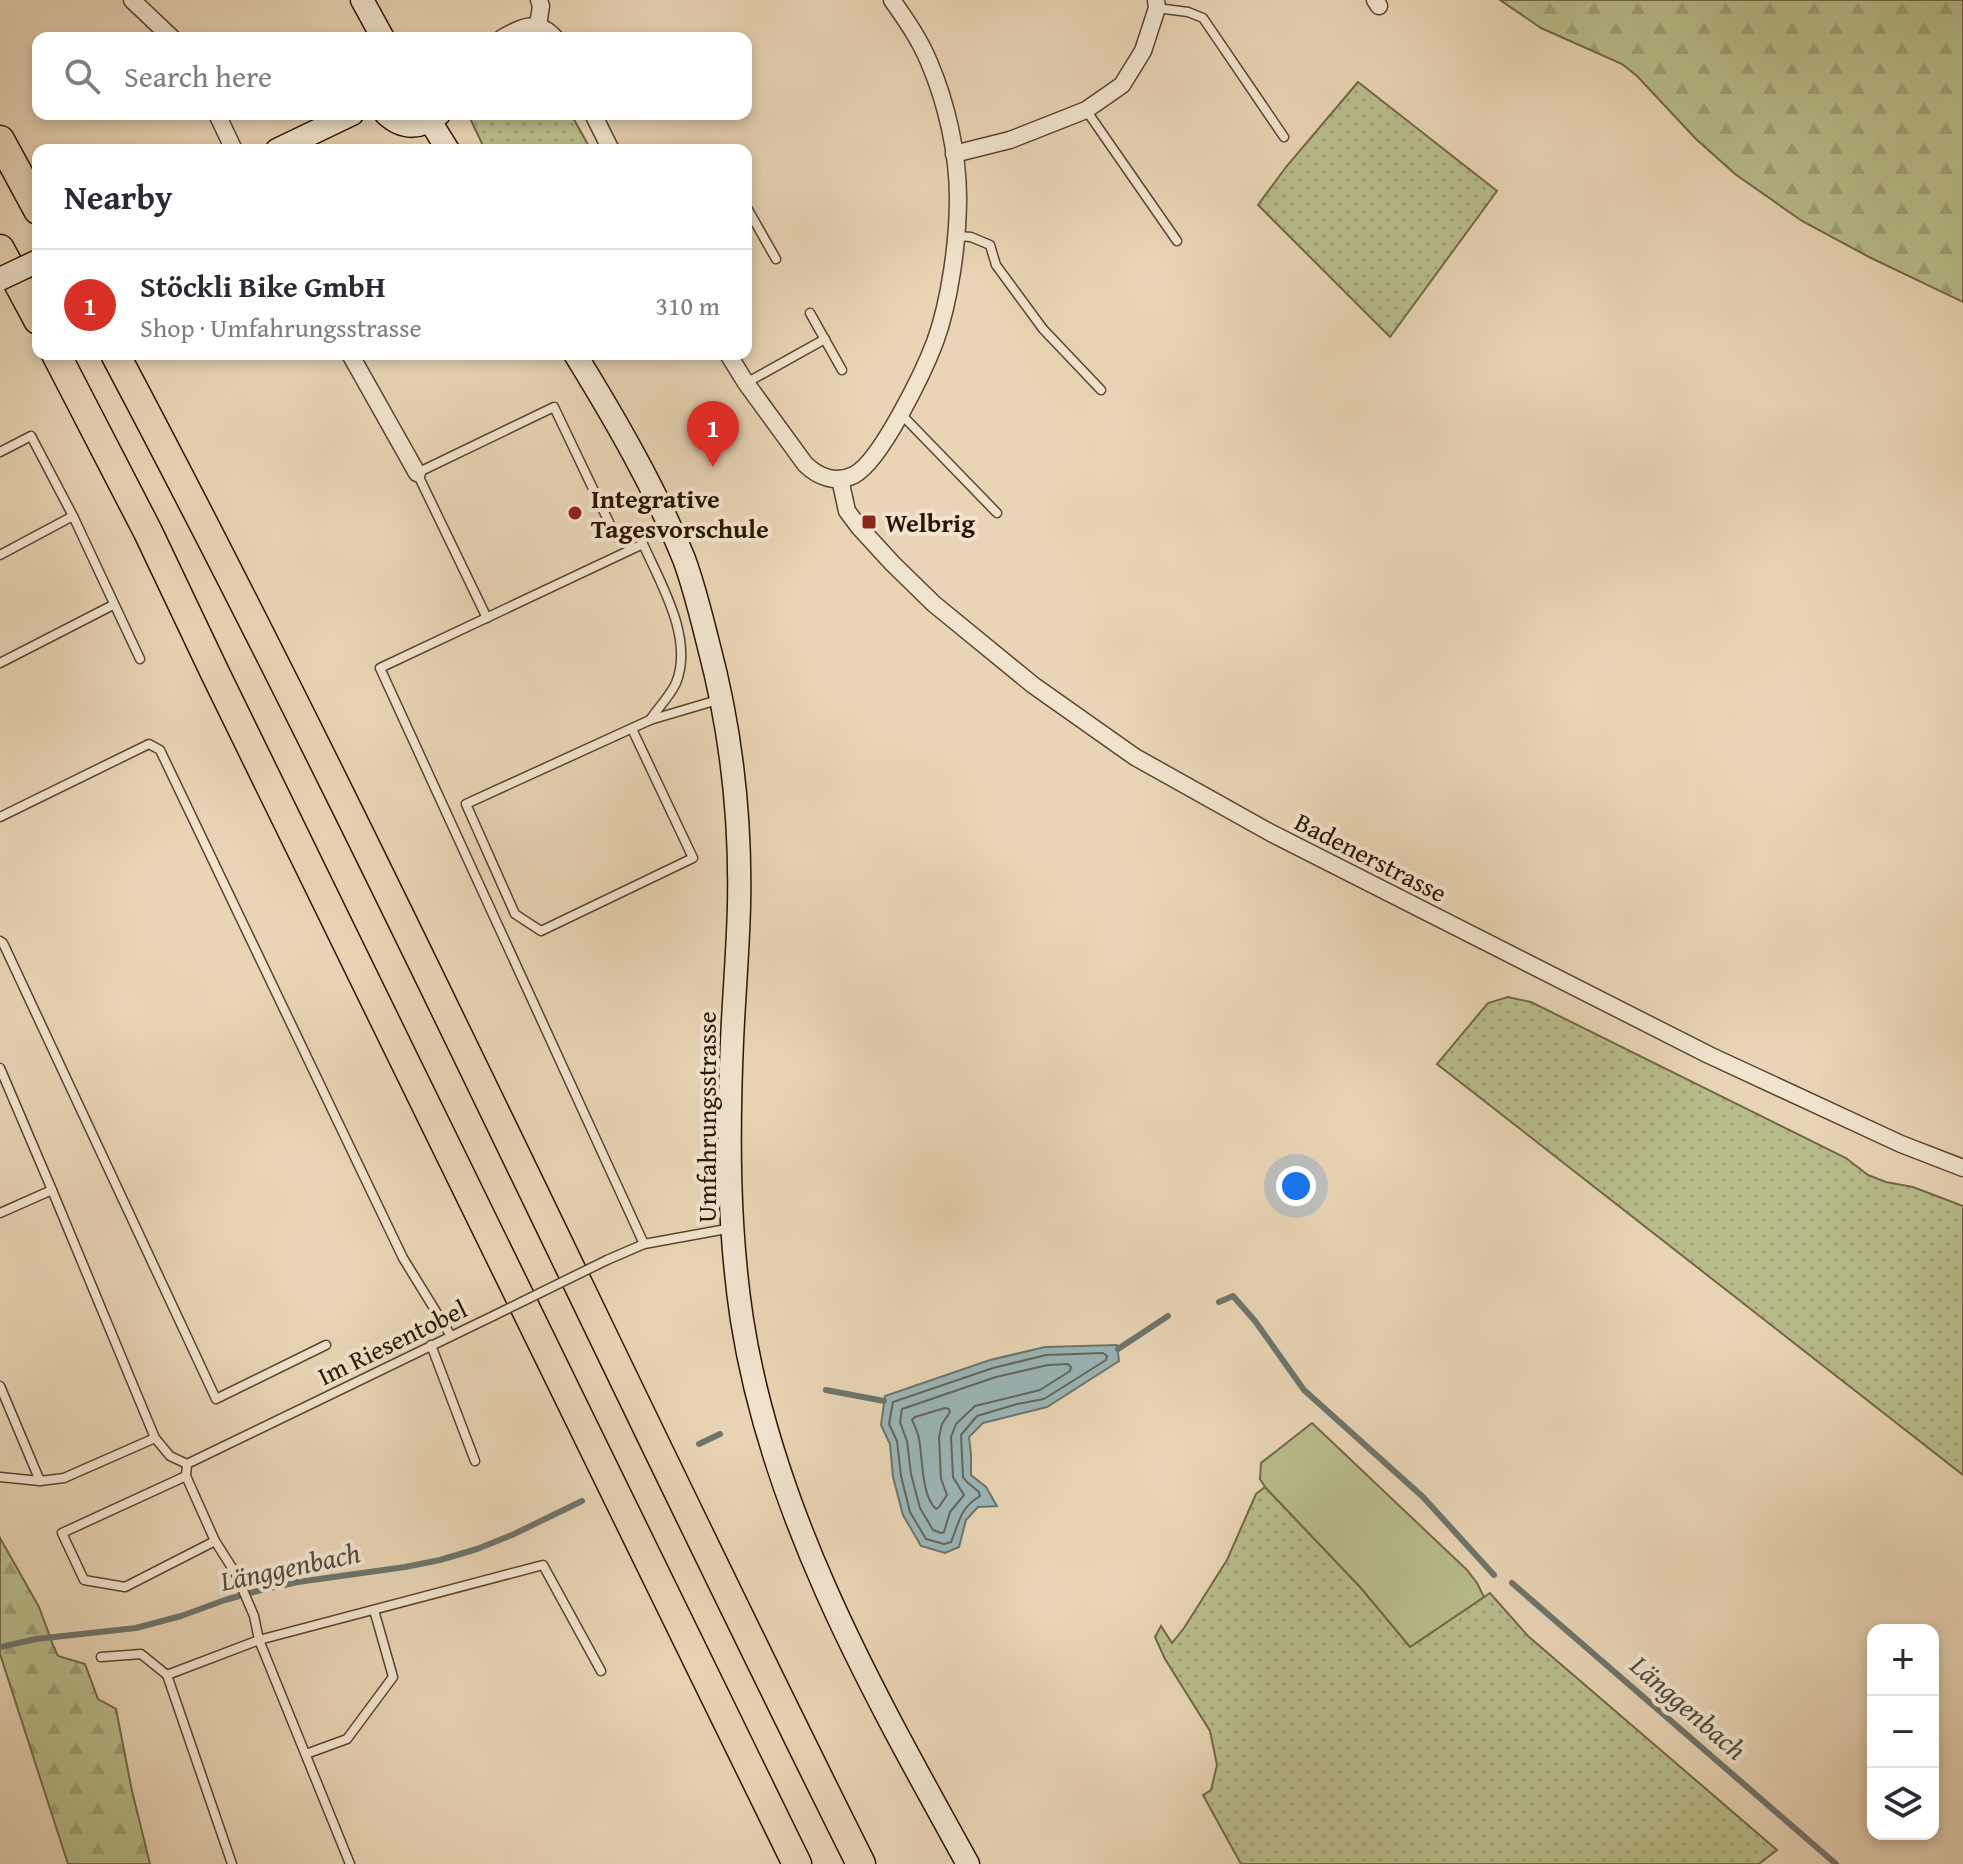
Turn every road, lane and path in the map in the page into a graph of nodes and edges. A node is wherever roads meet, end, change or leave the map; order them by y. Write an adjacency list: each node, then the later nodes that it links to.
1 (132, 0): 6 (street)
2 (362, 0): 7 (main road)
3 (539, 0): 9 (street)
4 (892, 0): 23 (street)
5 (1157, 4): 10 (street); 17 (lane)
6 (166, 32)
7 (380, 32)
8 (514, 32): 9 (street)
9 (538, 32)
10 (1086, 110): 23 (street); 29 (lane)
11 (220, 120): 19 (street)
12 (340, 120): 20 (main road)
13 (393, 120): 14 (main road)
14 (431, 120)
15 (436, 120): 21 (main road)
16 (596, 120): 22 (street)
17 (1284, 137)
18 (0, 140): 24 (highway)
19 (231, 144)
20 (290, 144)
21 (446, 144)
22 (608, 144)
23 (954, 154): 28 (street)
24 (32, 199)
25 (752, 217): 26 (lane)
26 (755, 223): 27 (lane); 31 (lane)
27 (752, 225)
28 (956, 236): 44 (lane); 45 (street)
29 (1177, 241)
30 (0, 249): 34 (highway)
31 (776, 259)
32 (32, 264): 33 (main road, bridge)
33 (0, 279)
34 (32, 309)
35 (810, 313): 36 (lane)
36 (825, 339): 42 (lane); 43 (lane)
37 (59, 360): 87 (highway)
38 (118, 360): 88 (highway)
39 (353, 360): 47 (street)
40 (579, 360): 57 (main road, Umfahrungsstrasse)
41 (732, 360): 43 (street)
42 (842, 370)
43 (746, 383): 48 (street)
44 (1101, 390)
45 (901, 414): 48 (street); 49 (lane)
46 (0, 452): 50 (lane)
47 (417, 473): 51 (lane); 54 (lane)
48 (840, 479): 63 (street, Badenerstrasse)
49 (997, 513)
50 (73, 516): 52 (lane); 53 (lane)
51 (616, 537)
52 (0, 555)
53 (113, 605): 55 (lane); 56 (lane)
54 (487, 618): 58 (lane); 67 (lane)
55 (140, 659)
56 (0, 663)
57 (722, 699): 58 (lane); 66 (main road, Umfahrungsstrasse)
58 (650, 720): 59 (lane)
59 (632, 729): 59 (lane)
60 (0, 817): 68 (lane)
61 (0, 941): 69 (lane)
62 (0, 1068): 64 (lane)
63 (1963, 1168)
64 (52, 1190): 65 (lane); 72 (lane)
65 (0, 1213)
66 (732, 1228): 67 (lane, Im Riesentobel); 89 (main road, Umfahrungsstrasse)
67 (644, 1244): 68 (lane, Im Riesentobel, bridge)
68 (451, 1336): 70 (lane, Im Riesentobel)
69 (326, 1345)
70 (431, 1345): 73 (lane); 74 (lane, Im Riesentobel)
71 (0, 1386): 77 (lane)
72 (155, 1438): 74 (lane); 77 (lane)
73 (475, 1461)
74 (187, 1464): 75 (lane)
75 (186, 1476): 78 (lane); 78 (lane)
76 (0, 1477): 77 (lane)
77 (40, 1481)
78 (215, 1541): 80 (lane)
79 (374, 1610): 80 (lane); 82 (lane); 84 (lane)
80 (259, 1640): 83 (lane); 84 (lane)
81 (101, 1657): 83 (lane)
82 (601, 1671)
83 (167, 1675): 85 (lane)
84 (306, 1754): 86 (lane)
85 (232, 1864)
86 (350, 1864)
87 (797, 1864)
88 (861, 1864)
89 (968, 1864)

